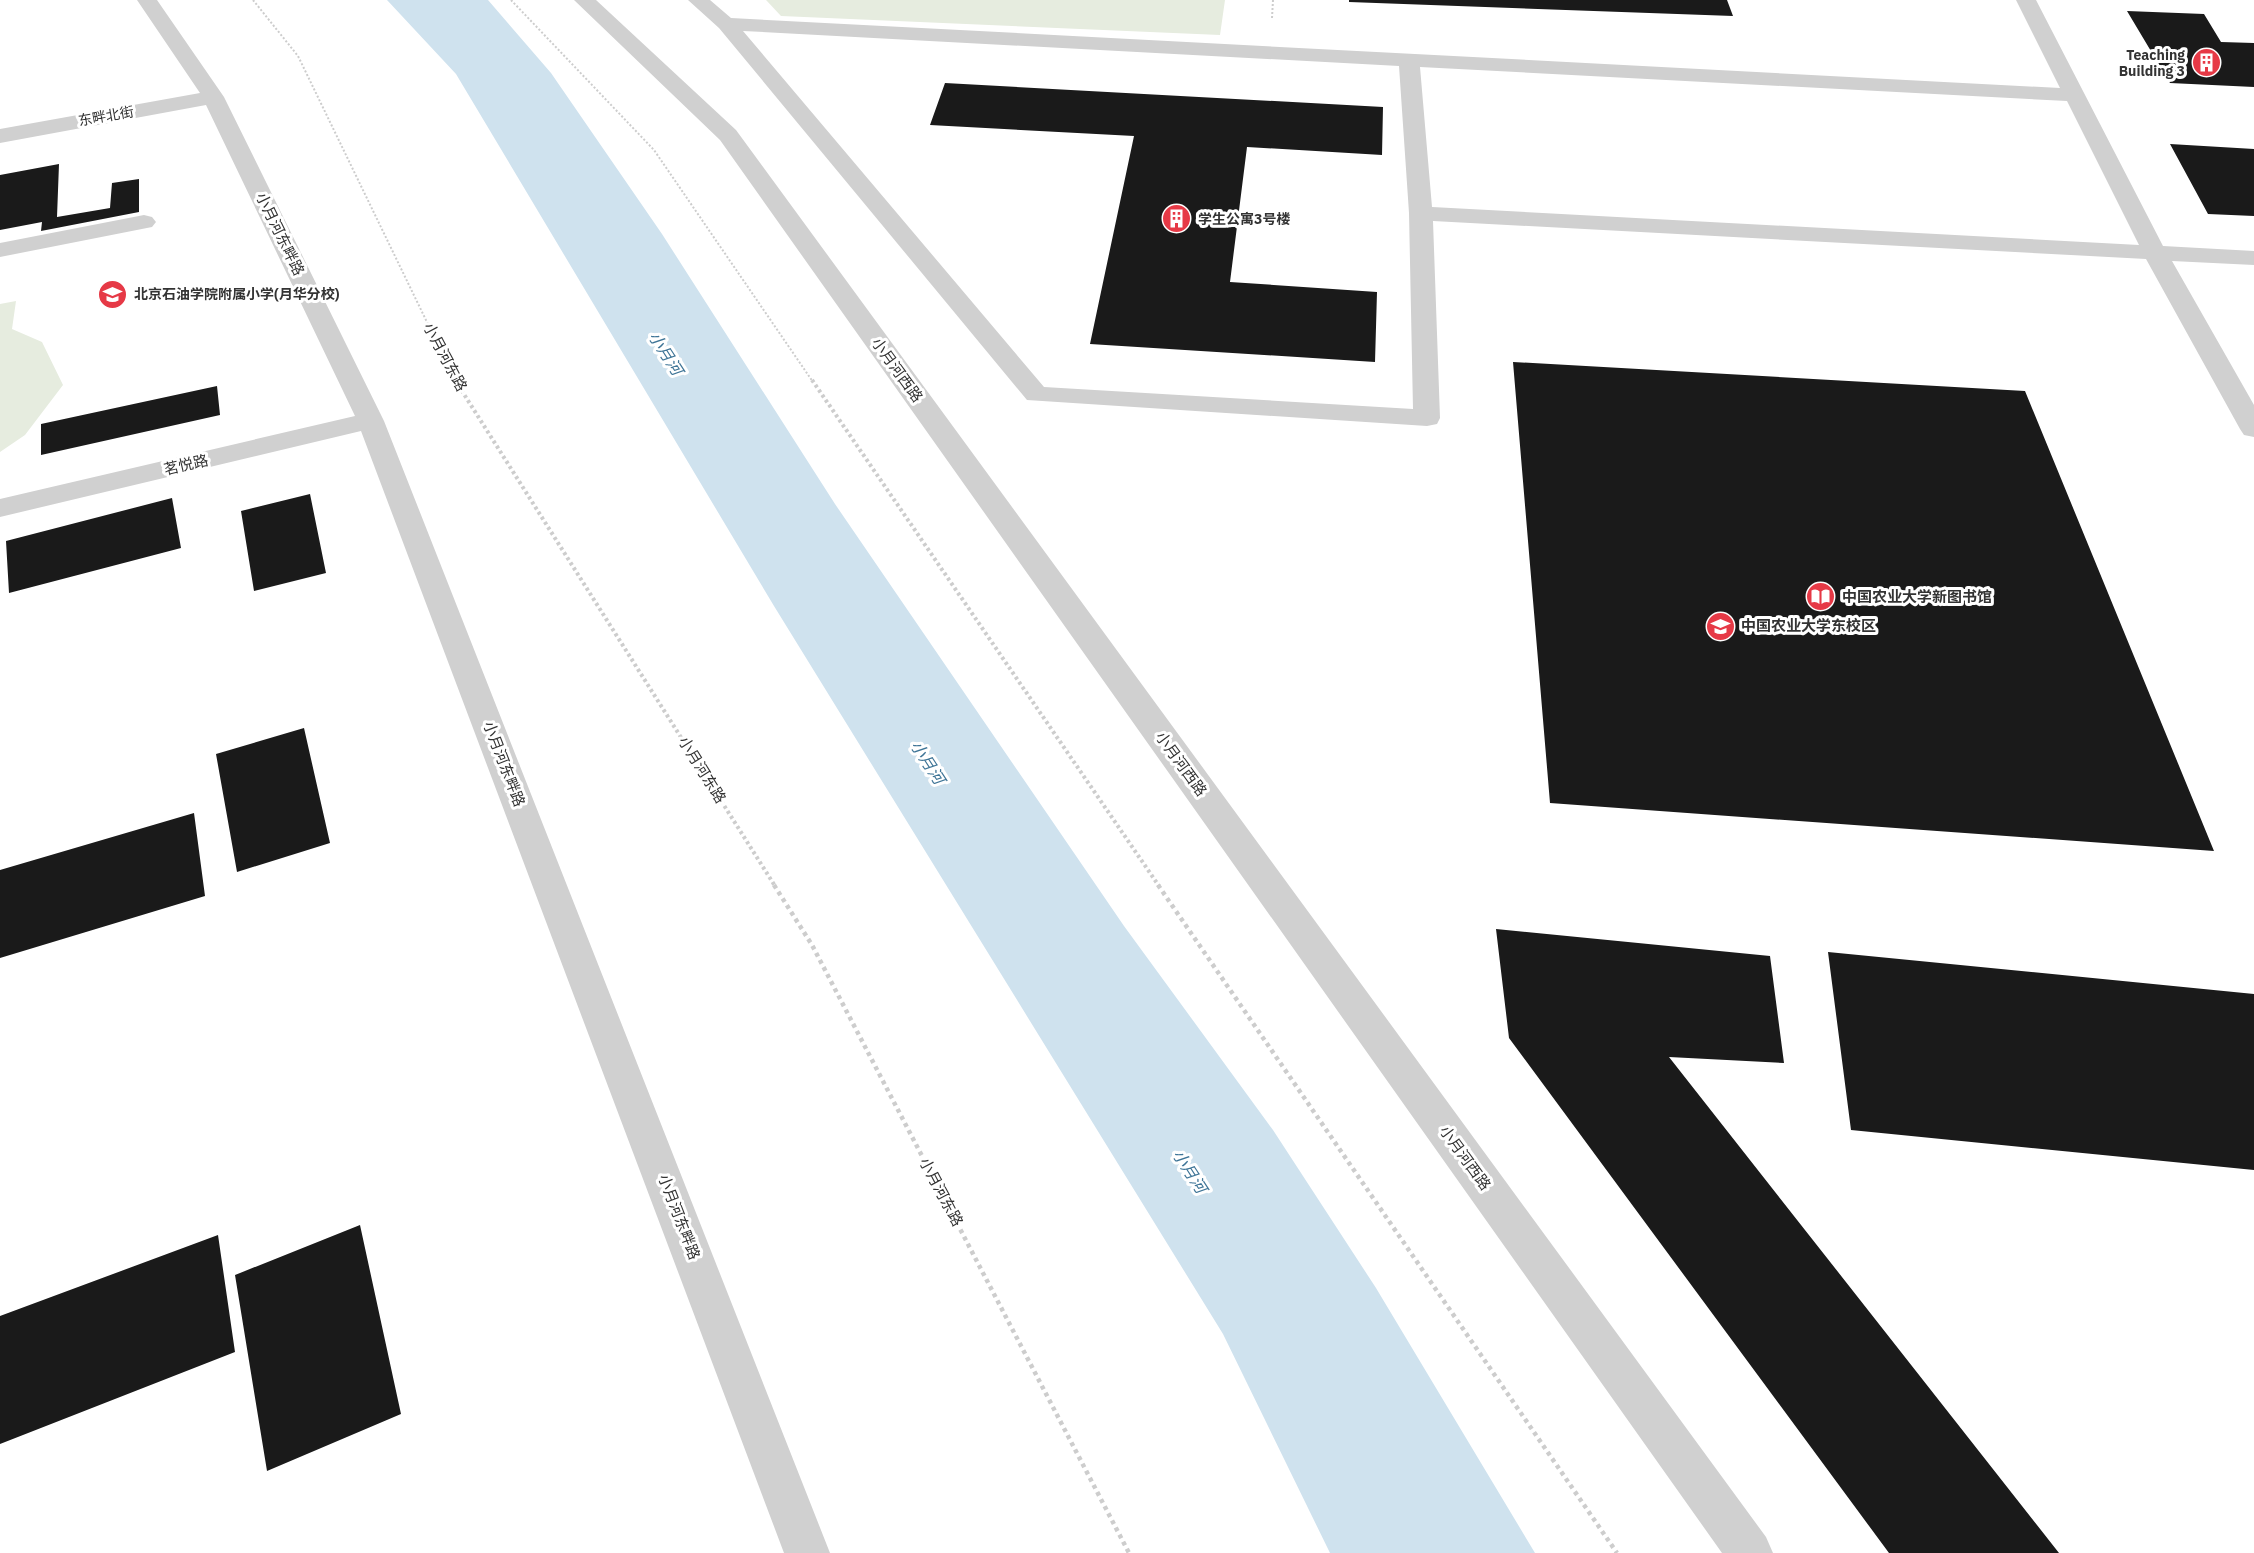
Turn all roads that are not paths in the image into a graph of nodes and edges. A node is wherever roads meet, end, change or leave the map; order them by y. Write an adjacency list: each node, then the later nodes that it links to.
1 (147, 0): 8 (street, 小月河东畔路)
2 (584, 0): 19 (street, 小月河西路)
3 (698, 0): 5 (street)
4 (2026, 0): 7 (street)
5 (726, 24): 6 (street); 10 (street)
6 (1409, 59): 7 (street); 10 (street)
7 (2074, 95): 13 (street)
8 (213, 97): 9 (street, 东畔北街); 15 (street, 小月河东畔路)
9 (0, 136)
10 (1421, 213): 13 (street)
11 (144, 222): 12 (street)
12 (0, 250)
13 (2155, 253): 14 (street); 16 (street)
14 (2254, 258)
15 (371, 421): 17 (street, 茗悦路); 18 (street, 小月河东畔路)
16 (2254, 429)
17 (0, 508)
18 (807, 1553)
19 (1750, 1553)

